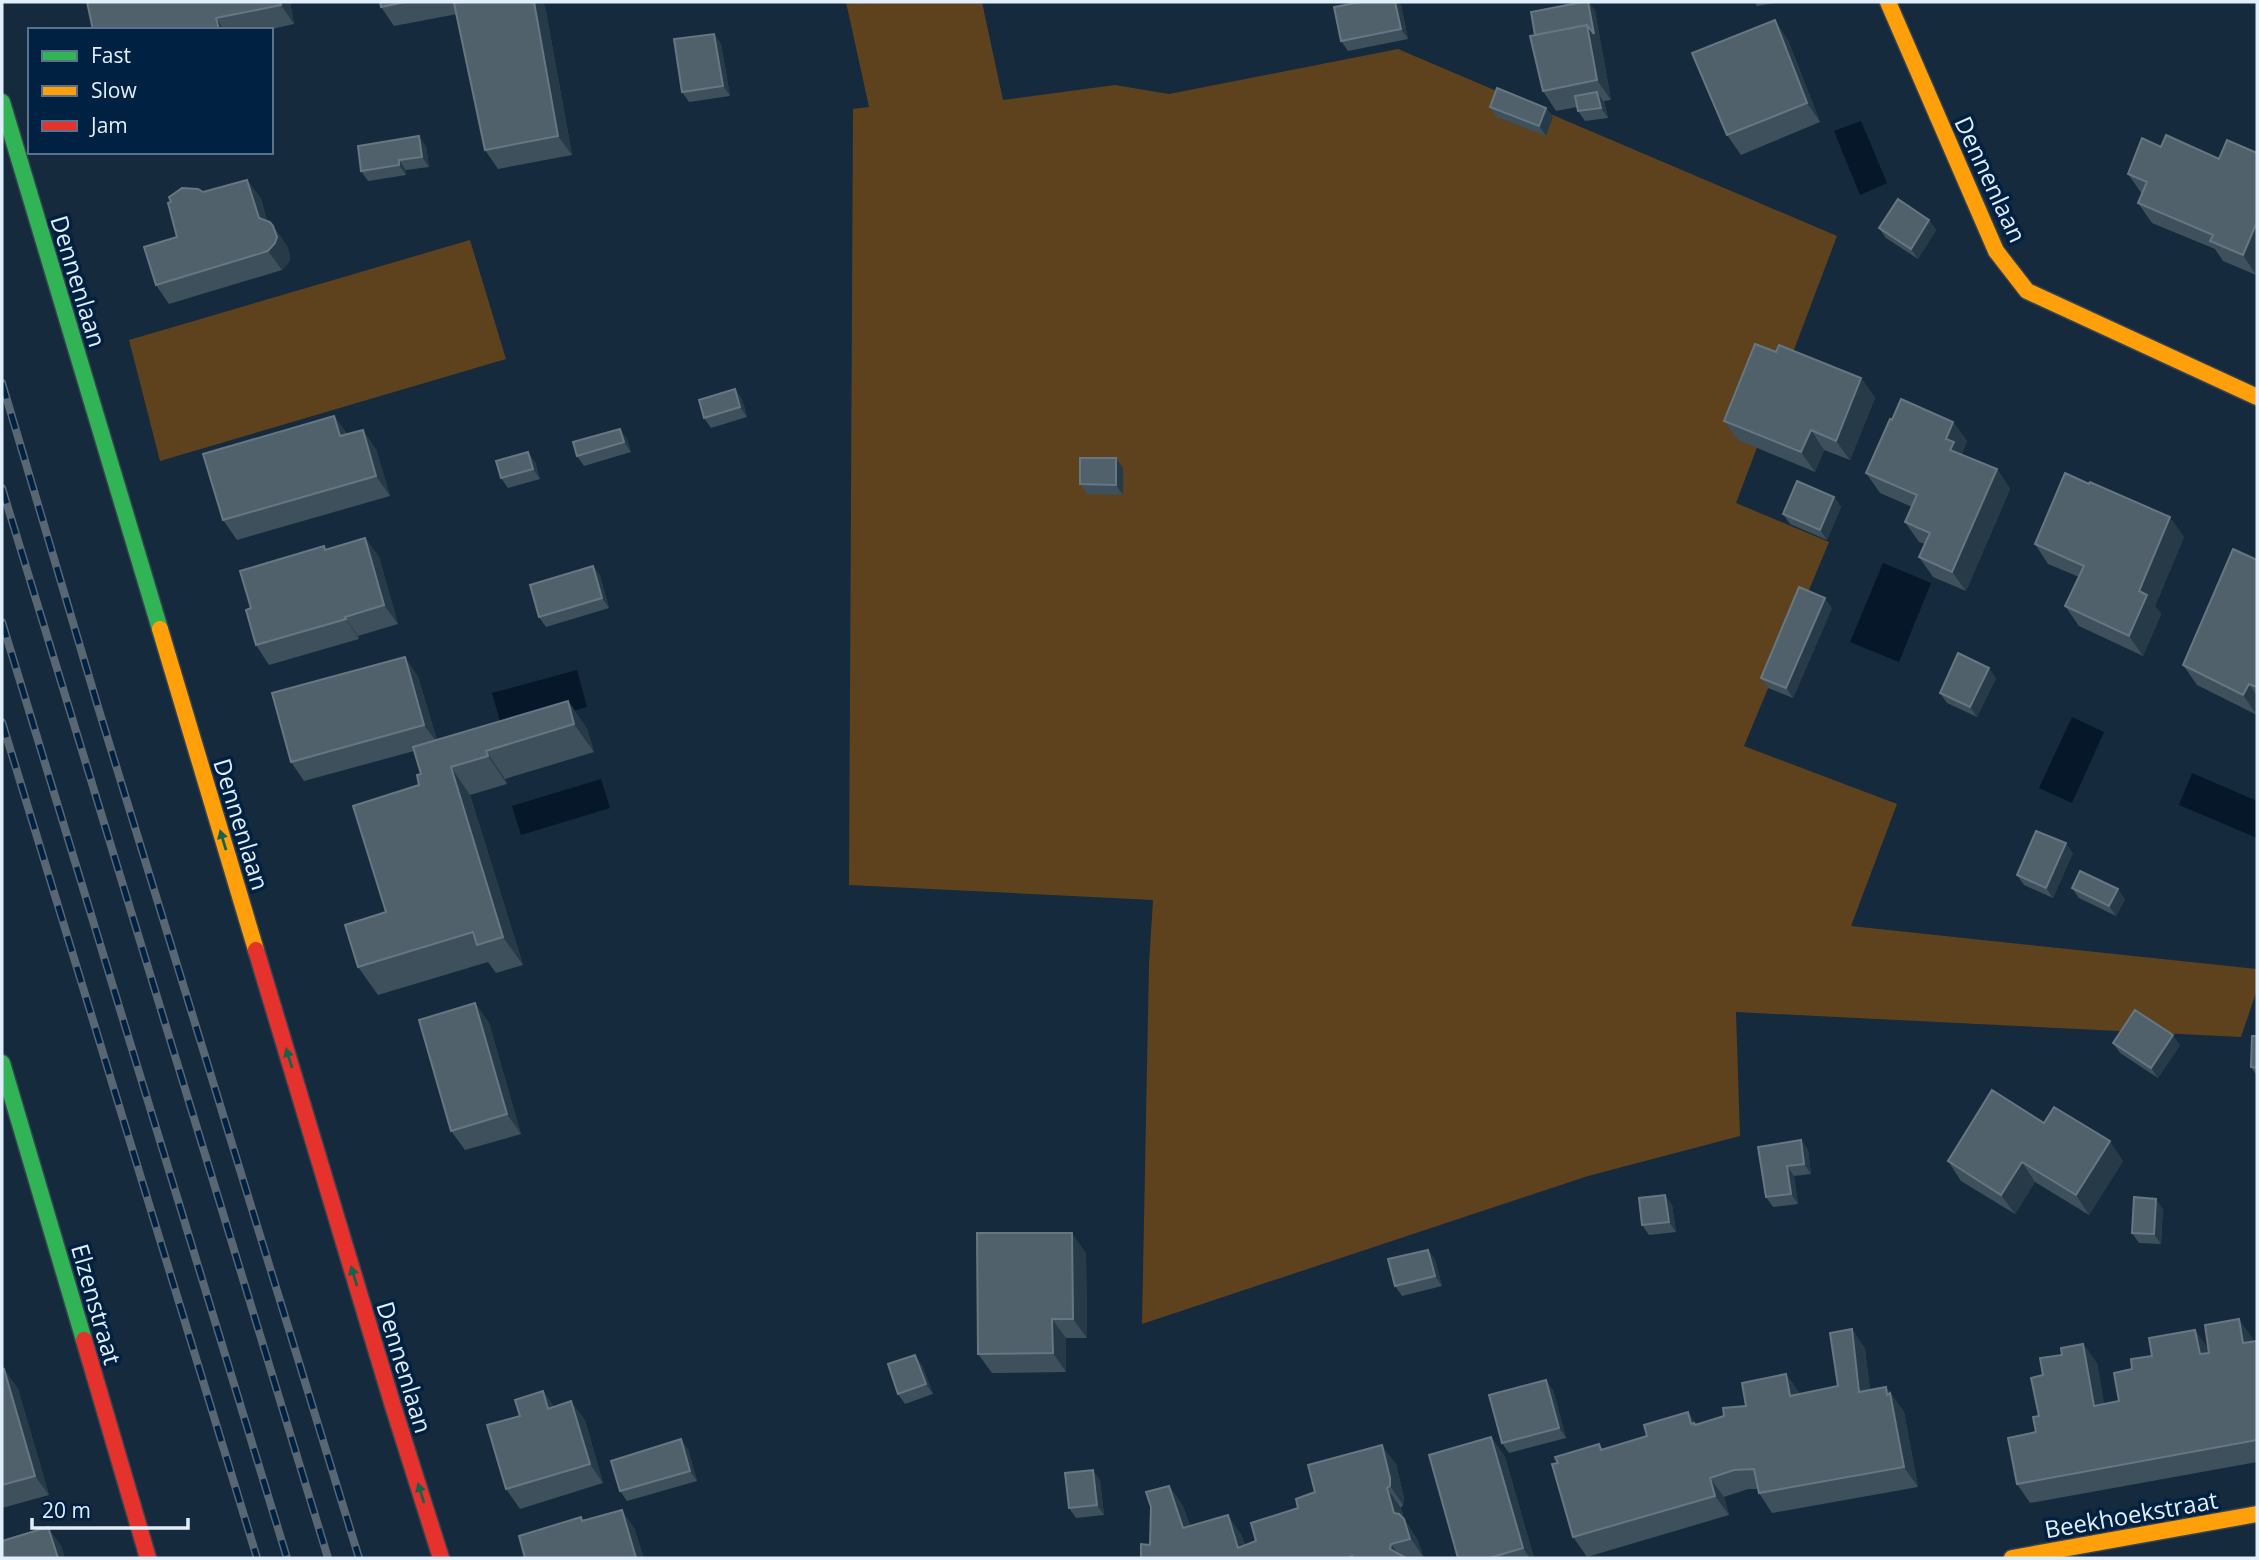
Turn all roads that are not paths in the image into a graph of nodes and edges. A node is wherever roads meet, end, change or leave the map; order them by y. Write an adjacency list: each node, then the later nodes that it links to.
1 (1888, 2): 3 (street, Dennenlaan)
2 (2, 102): 7 (street, Dennenlaan, one-way to 2)
3 (2257, 397)
4 (2, 1063): 6 (street, Elzenstraat)
5 (2257, 1514): 8 (street, Beekhoekstraat)
6 (148, 1558)
7 (441, 1558)
8 (2012, 1558)

